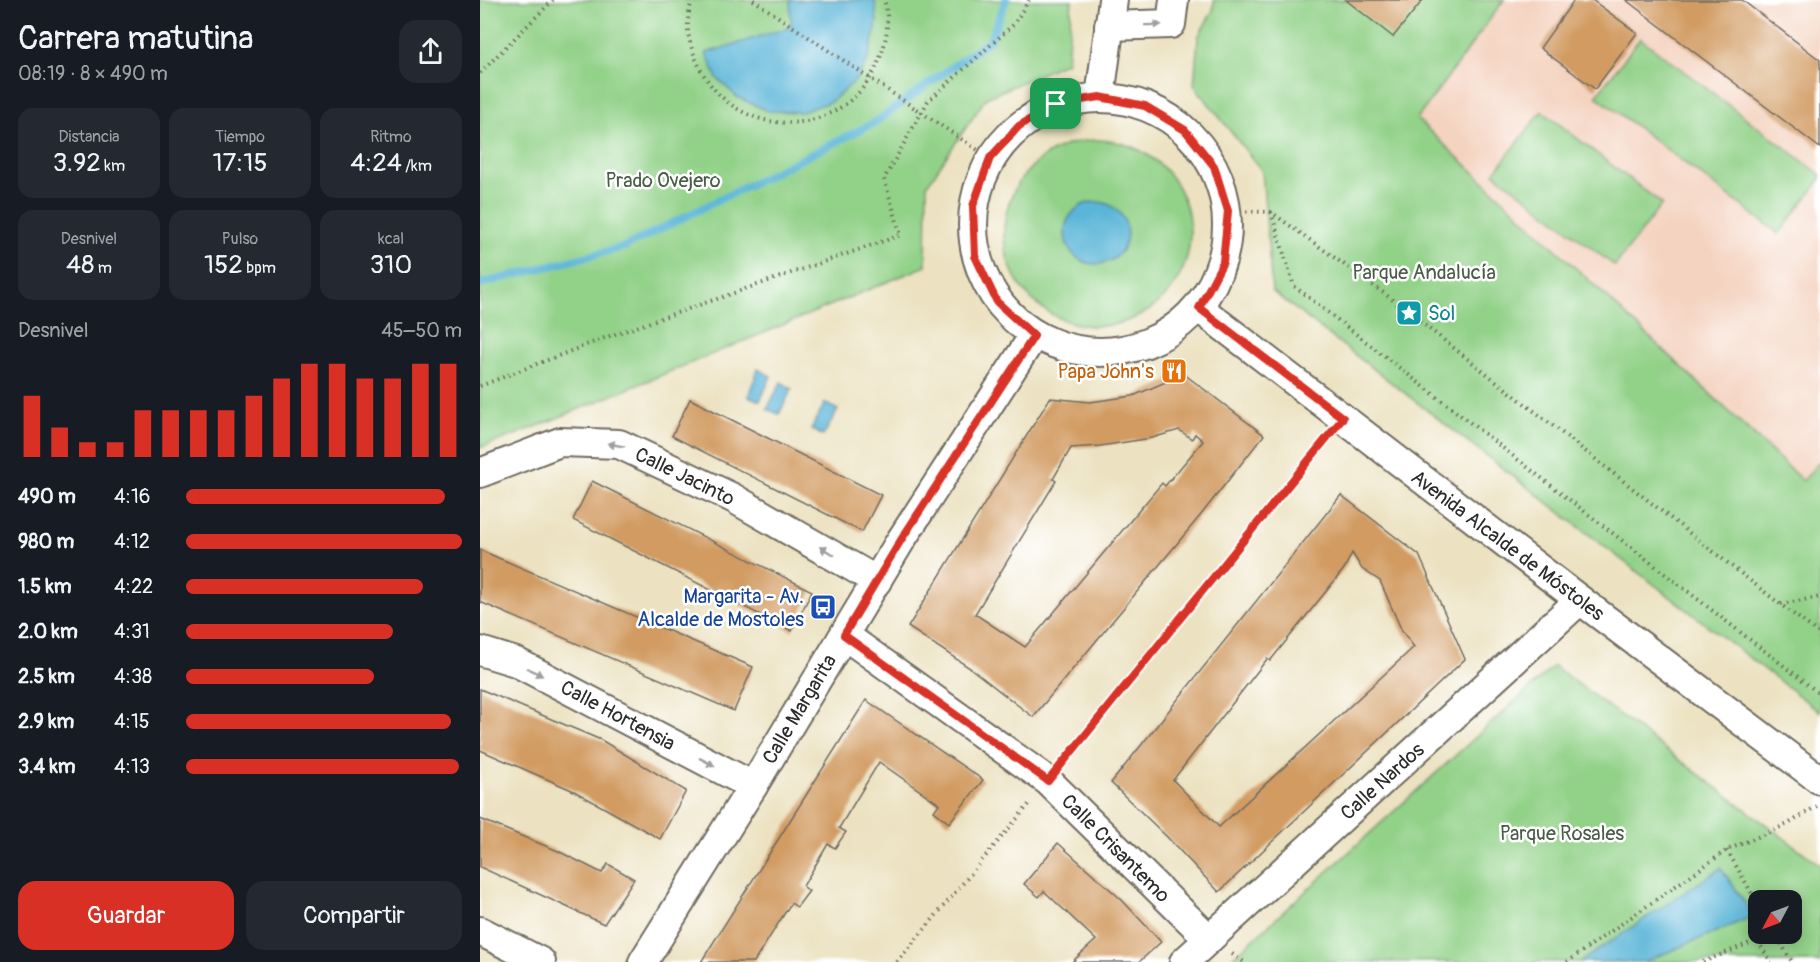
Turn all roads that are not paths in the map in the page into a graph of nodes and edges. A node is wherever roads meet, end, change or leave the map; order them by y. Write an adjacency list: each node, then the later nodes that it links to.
1 (1174, 0): 2 (street, one-way to 1)
2 (1111, 13): 3 (street)
3 (1100, 97): 4 (street); 5 (street)
4 (1199, 308): 5 (street); 8 (street, Avenida Alcalde de Móstoles)
5 (1034, 336): 7 (street, Calle Margarita)
6 (480, 473): 7 (street, Calle Jacinto, one-way to 6)
7 (877, 581): 9 (street, Calle Margarita)
8 (1580, 600): 11 (street, Avenida Alcalde de Móstoles); 14 (street, Calle Nardos)
9 (844, 635): 12 (street, Calle Margarita); 14 (street, Calle Crisantemo)
10 (480, 651): 12 (street, Calle Hortensia, one-way to 12)
11 (1820, 780)
12 (753, 786): 16 (street, Calle Margarita)
13 (480, 931): 15 (street)
14 (1209, 939): 17 (street, Calle Nardos)
15 (541, 962)
16 (643, 962)
17 (1184, 962)

